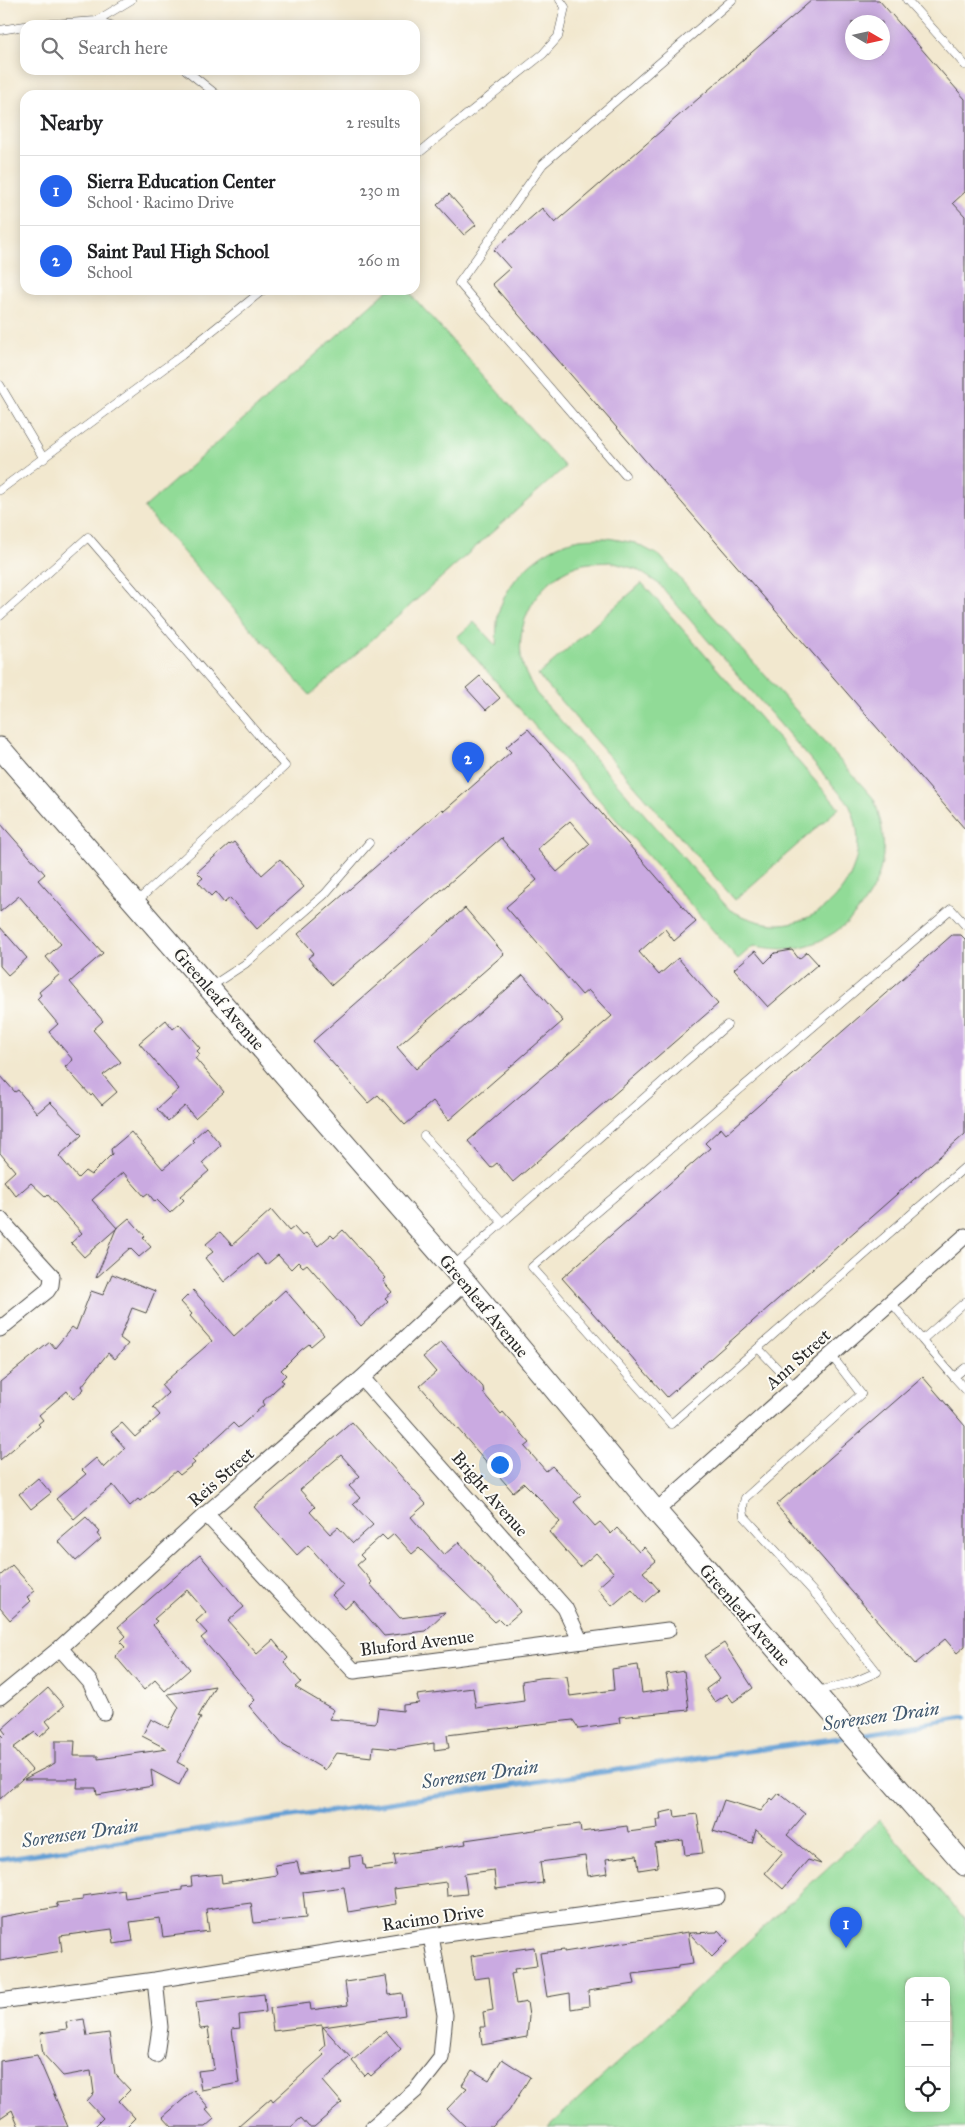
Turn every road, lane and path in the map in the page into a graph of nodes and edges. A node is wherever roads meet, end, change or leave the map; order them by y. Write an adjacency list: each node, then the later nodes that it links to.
1 (132, 0): 5 (lane)
2 (560, 0): 11 (lane)
3 (732, 0): 15 (lane)
4 (908, 0): 8 (lane)
5 (98, 20)
6 (20, 27): 7 (lane)
7 (0, 30)
8 (965, 65)
9 (192, 75): 10 (lane)
10 (211, 90)
11 (420, 152)
12 (257, 295): 14 (lane)
13 (0, 386): 14 (lane)
14 (44, 459): 16 (lane)
15 (625, 475)
16 (0, 490)
17 (0, 616): 20 (lane)
18 (0, 748): 20 (main road, Greenleaf Avenue)
19 (369, 844): 22 (lane)
20 (135, 903): 22 (main road, Greenleaf Avenue)
21 (965, 925): 34 (lane)
22 (208, 988): 29 (main road, Greenleaf Avenue)
23 (727, 1025): 27 (lane)
24 (424, 1136): 27 (lane)
25 (965, 1167): 34 (lane)
26 (0, 1219): 32 (street)
27 (502, 1222): 29 (lane)
28 (965, 1236): 30 (street, Ann Street)
29 (458, 1275): 38 (street, Reis Street); 41 (main road, Greenleaf Avenue)
30 (891, 1302): 33 (lane); 35 (street, Ann Street)
31 (965, 1302): 33 (lane)
32 (0, 1329)
33 (922, 1340): 37 (lane)
34 (758, 1348): 39 (lane)
35 (831, 1355): 39 (street, Ann Street); 47 (lane)
36 (965, 1368): 37 (lane)
37 (954, 1377): 40 (lane)
38 (362, 1378): 42 (street, Reis Street); 44 (street, Bright Avenue)
39 (795, 1387): 41 (street, Ann Street)
40 (965, 1389)
41 (656, 1511): 47 (main road, Greenleaf Avenue)
42 (206, 1514): 44 (street, Bluford Avenue); 45 (street, Reis Street)
43 (668, 1630): 44 (street, Bluford Avenue)
44 (580, 1640)
45 (60, 1648): 46 (street, Reis Street); 48 (street)
46 (0, 1697)
47 (817, 1697): 49 (main road, Greenleaf Avenue)
48 (104, 1712)
49 (965, 1865)
50 (717, 1898): 51 (street, Racimo Drive)
51 (431, 1936): 52 (street, Racimo Drive); 55 (street)
52 (155, 1980): 53 (street, Racimo Drive); 54 (street)
53 (0, 2001)
54 (156, 2055)
55 (373, 2127)

